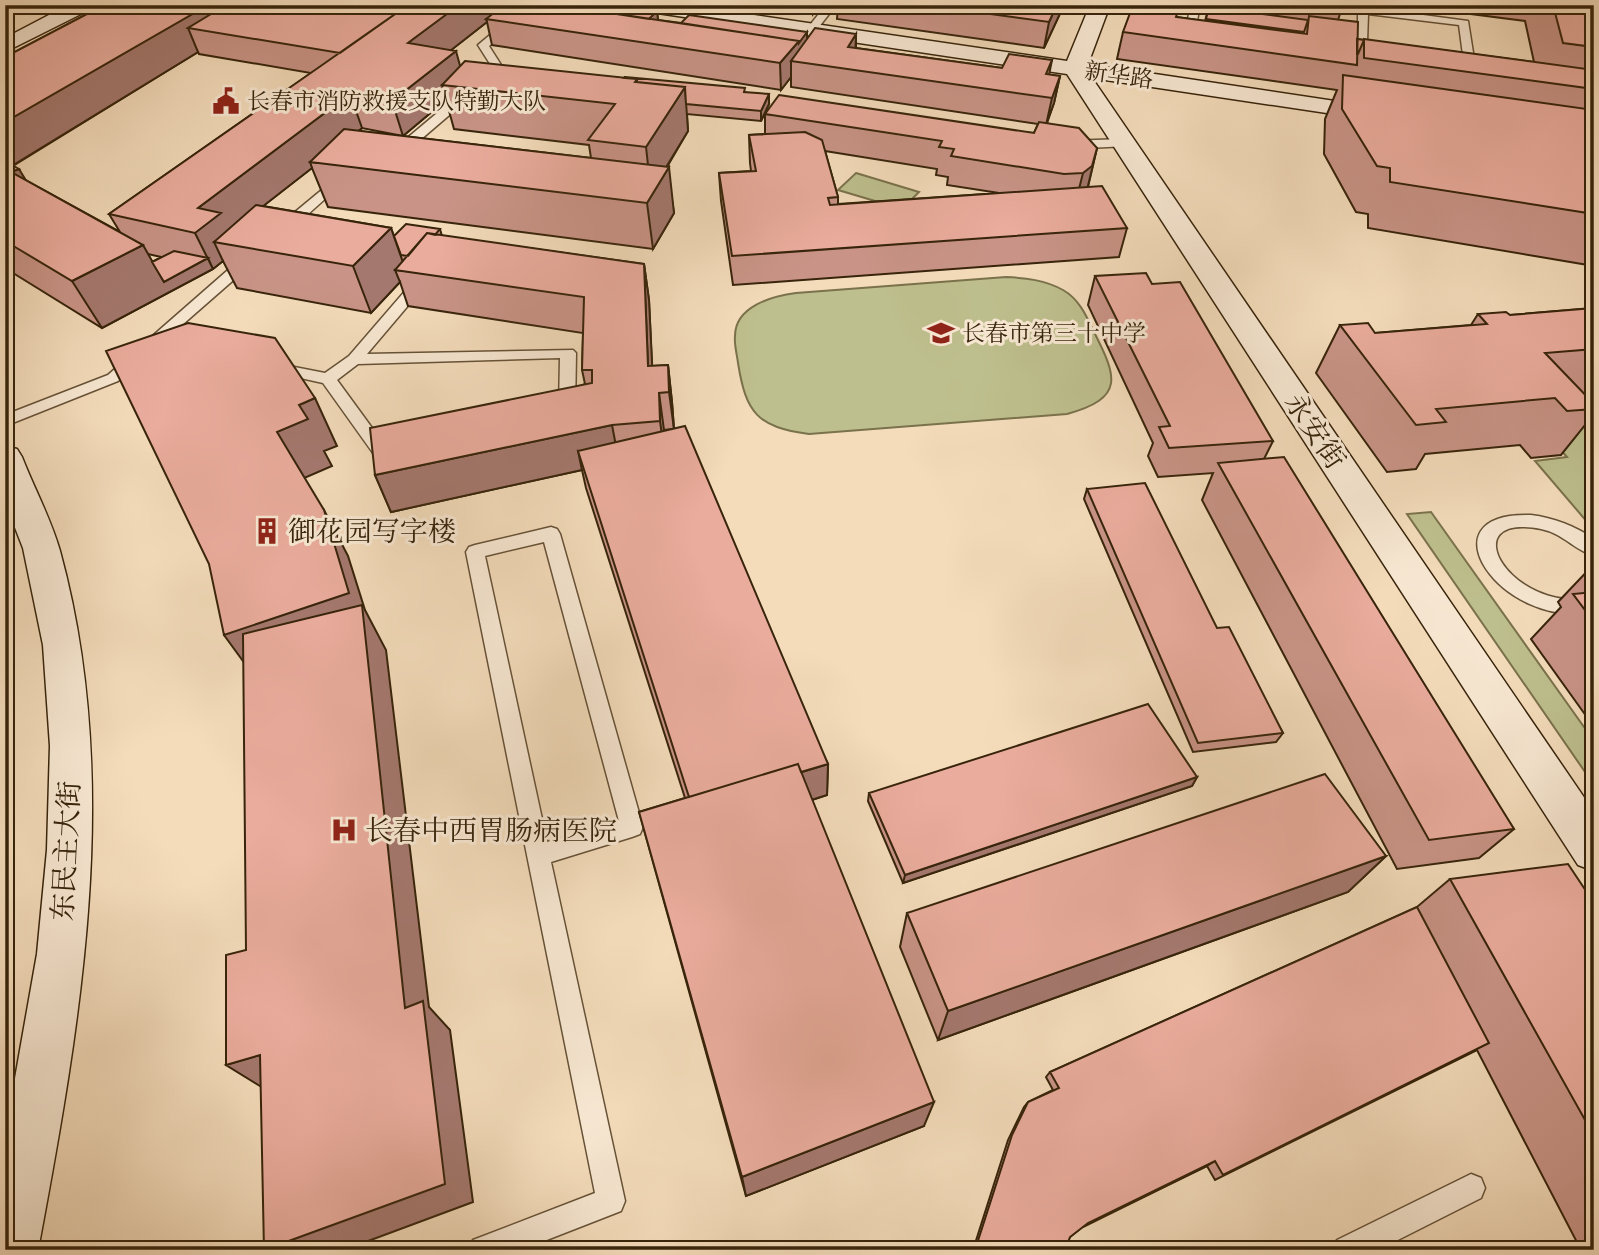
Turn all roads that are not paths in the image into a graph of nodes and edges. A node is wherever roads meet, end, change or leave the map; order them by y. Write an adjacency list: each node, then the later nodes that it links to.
1 (532, 5): 16 (lane)
2 (644, 5): 8 (street, 新华路)
3 (831, 5): 8 (lane)
4 (1100, 5): 12 (street)
5 (1152, 5): 9 (lane)
6 (93, 8): 10 (street); 11 (street)
7 (1360, 13): 7 (lane)
8 (811, 30): 12 (street, 新华路)
9 (1217, 34)
10 (5, 46)
11 (5, 63)
12 (1075, 69): 13 (street, 新华路); 14 (street, 永安街)
13 (1403, 117)
14 (1124, 143): 15 (lane); 30 (street, 永安街)
15 (1056, 144)
16 (381, 151)
17 (351, 169): 19 (lane)
18 (430, 271): 21 (lane)
19 (153, 343): 20 (lane); 25 (lane)
20 (180, 349)
21 (354, 359): 23 (lane); 24 (lane)
22 (260, 365): 23 (lane)
23 (328, 379): 26 (lane)
24 (540, 415)
25 (5, 421)
26 (406, 443)
27 (5, 457): 33 (street, 东民主大街)
28 (1594, 549): 29 (lane)
29 (1594, 605)
30 (1594, 850)
31 (538, 855): 31 (lane); 34 (lane)
32 (1472, 1188): 35 (lane)
33 (9, 1250)
34 (483, 1250)
35 (1347, 1250)

